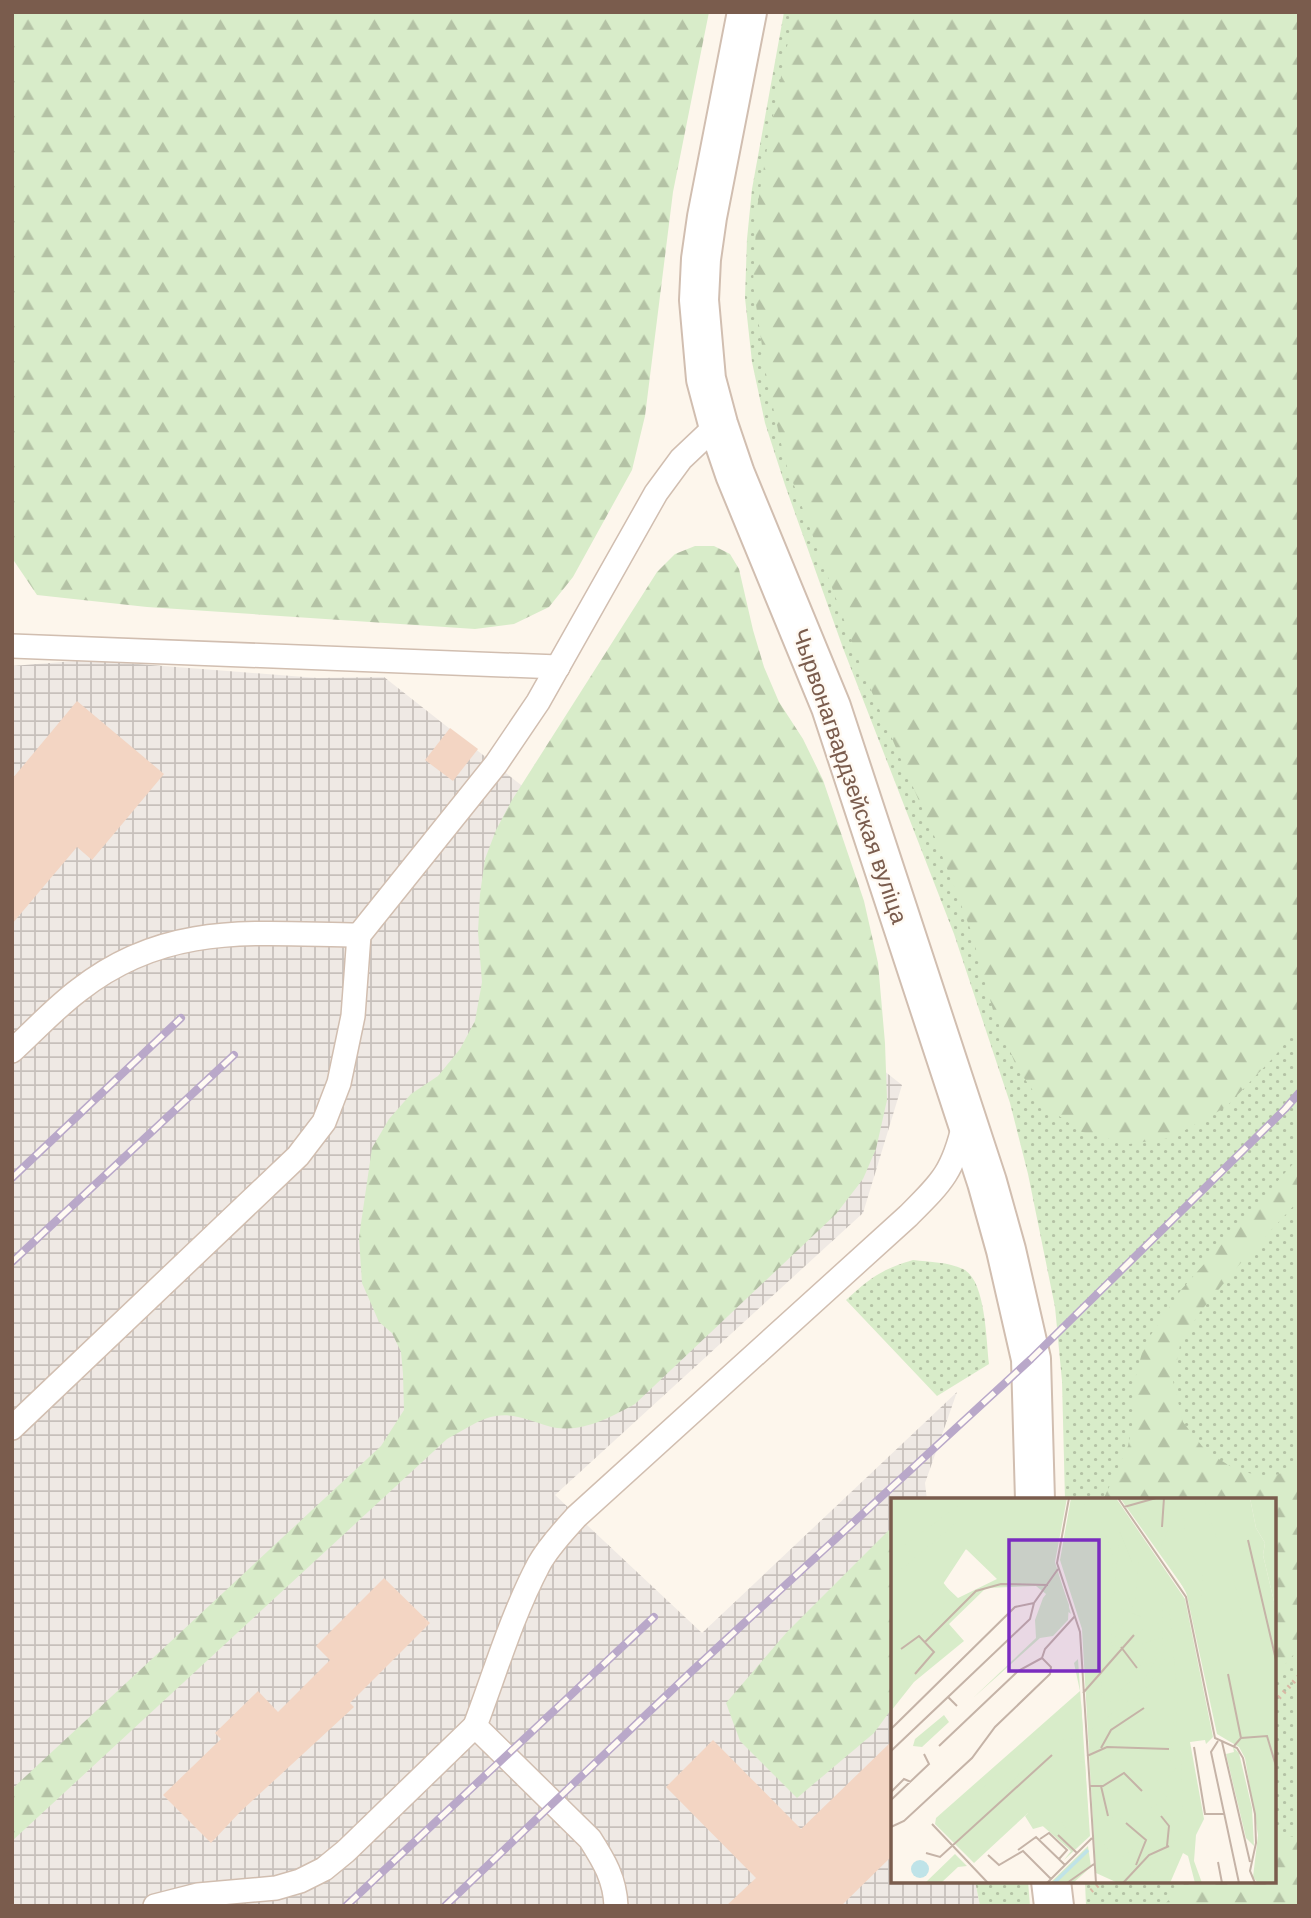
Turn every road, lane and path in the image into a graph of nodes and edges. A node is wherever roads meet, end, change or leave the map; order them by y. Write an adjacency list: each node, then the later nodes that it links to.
1 (747, 12): 2 (street, Чырвонагвардзейская вуліца)
2 (718, 424): 4 (lane); 7 (street, Чырвонагвардзейская вуліца)
3 (12, 646): 4 (lane)
4 (558, 667): 5 (lane)
5 (359, 935): 6 (lane); 8 (lane)
6 (12, 1051)
7 (965, 1118): 9 (street, Чырвонагвардзейская вуліца); 12 (lane)
8 (12, 1428)
9 (1035, 1498)
10 (1299, 1676): 11 (path)
11 (1276, 1701)
12 (475, 1726): 14 (lane); 15 (lane)
13 (1051, 1883): 16 (street)
14 (155, 1906)
15 (616, 1906)
16 (1054, 1906)

